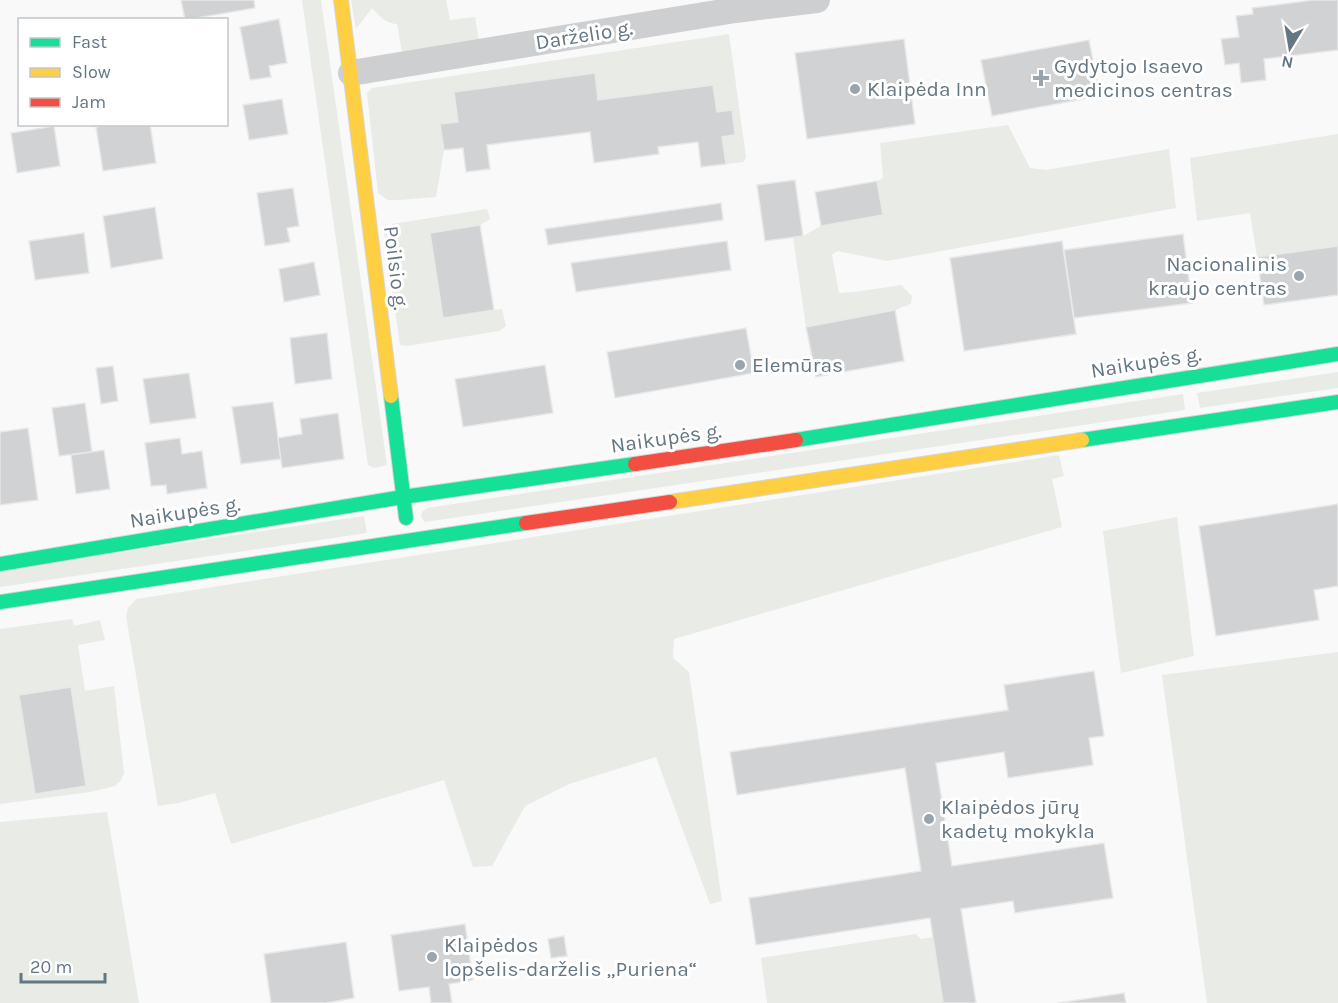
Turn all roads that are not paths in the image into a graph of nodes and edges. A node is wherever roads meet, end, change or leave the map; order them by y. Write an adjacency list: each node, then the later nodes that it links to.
1 (341, 0): 3 (street, Poilsio g.)
2 (817, 0): 3 (street, Darželio g.)
3 (351, 73): 6 (street, Poilsio g.)
4 (1338, 354): 6 (street, Naikupės g.)
5 (1338, 402): 7 (street)
6 (403, 496): 7 (street, Poilsio g.); 8 (street, Naikupės g.)
7 (410, 540): 9 (street)
8 (0, 564)
9 (0, 602)

